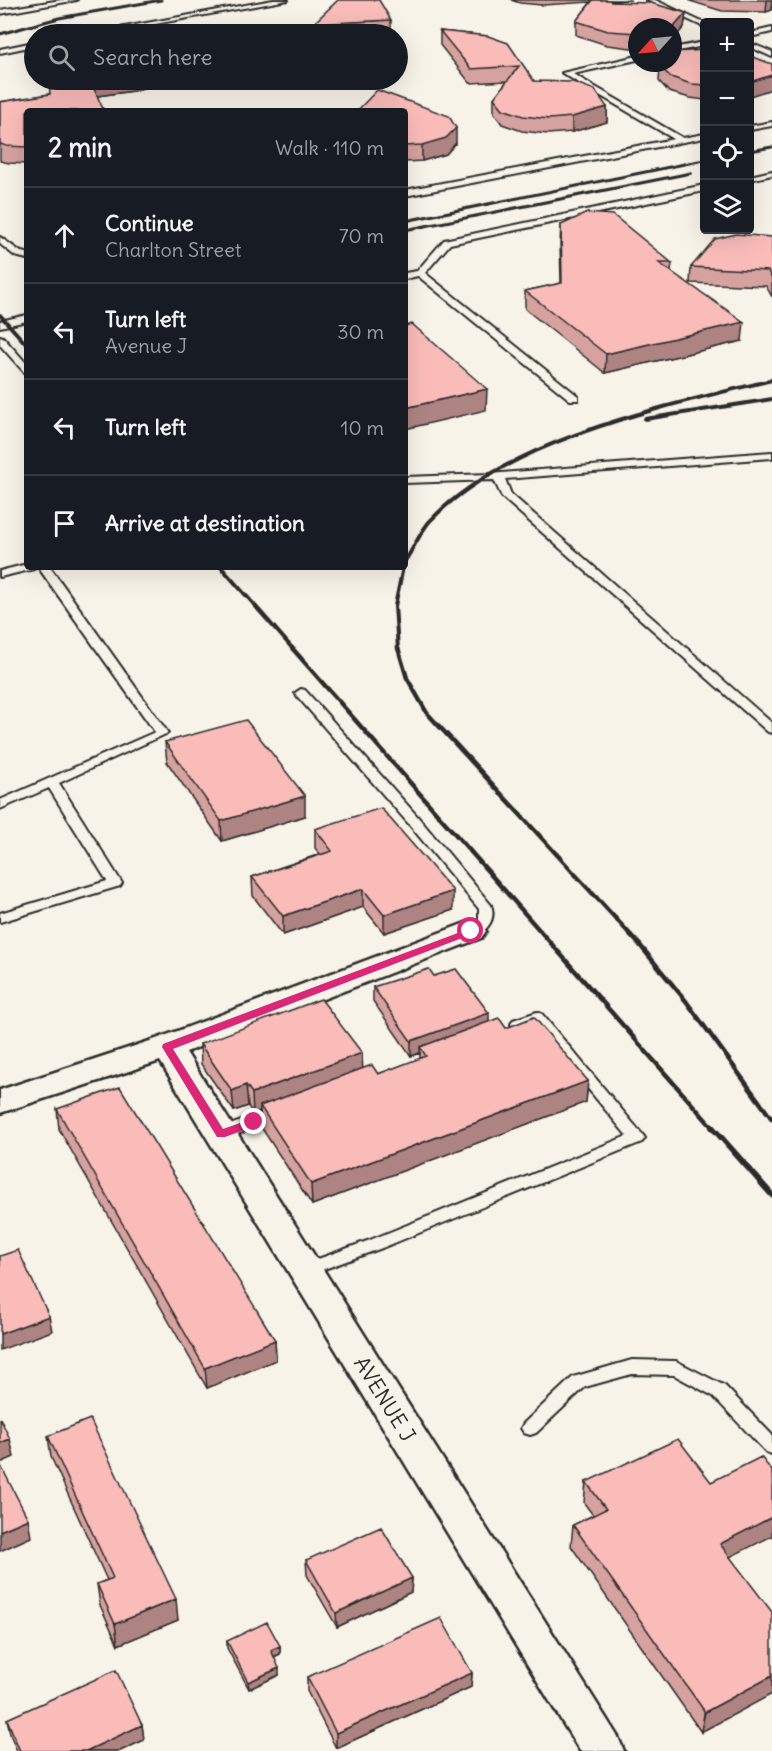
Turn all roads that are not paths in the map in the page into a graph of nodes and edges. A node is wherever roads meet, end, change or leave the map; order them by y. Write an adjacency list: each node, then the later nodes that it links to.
1 (74, 0): 4 (lane)
2 (285, 0): 6 (lane)
3 (649, 0): 5 (lane)
4 (0, 12)
5 (700, 23)
6 (147, 24)
7 (772, 30): 8 (lane)
8 (754, 34)
9 (700, 45): 12 (lane)
10 (24, 46): 13 (lane)
11 (754, 47): 14 (lane)
12 (682, 48)
13 (0, 51)
14 (772, 55)
15 (628, 60): 19 (lane)
16 (772, 124): 17 (lane)
17 (754, 127)
18 (700, 137): 19 (lane)
19 (683, 141): 23 (lane)
20 (772, 173): 21 (lane)
21 (754, 177)
22 (700, 189): 26 (lane)
23 (408, 192)
24 (0, 240): 25 (lane)
25 (24, 255)
26 (420, 273): 27 (lane); 32 (lane)
27 (408, 275)
28 (24, 319): 29 (lane)
29 (0, 324)
30 (0, 339): 31 (lane)
31 (24, 367)
32 (574, 398)
33 (772, 455): 34 (lane)
34 (498, 476): 35 (lane); 40 (lane)
35 (408, 480)
36 (24, 568): 38 (lane)
37 (47, 570): 41 (lane)
38 (0, 574)
39 (301, 693): 44 (lane)
40 (772, 729)
41 (52, 782): 42 (lane); 43 (lane)
42 (0, 805)
43 (0, 918)
44 (471, 931): 46 (street)
45 (504, 1029): 50 (lane)
46 (167, 1047): 47 (street); 49 (street, AVENUE J)
47 (0, 1102)
48 (298, 1106): 49 (lane)
49 (221, 1134): 50 (street, AVENUE J)
50 (305, 1270): 53 (street, AVENUE J)
51 (530, 1428): 52 (lane)
52 (772, 1447)
53 (603, 1751)

